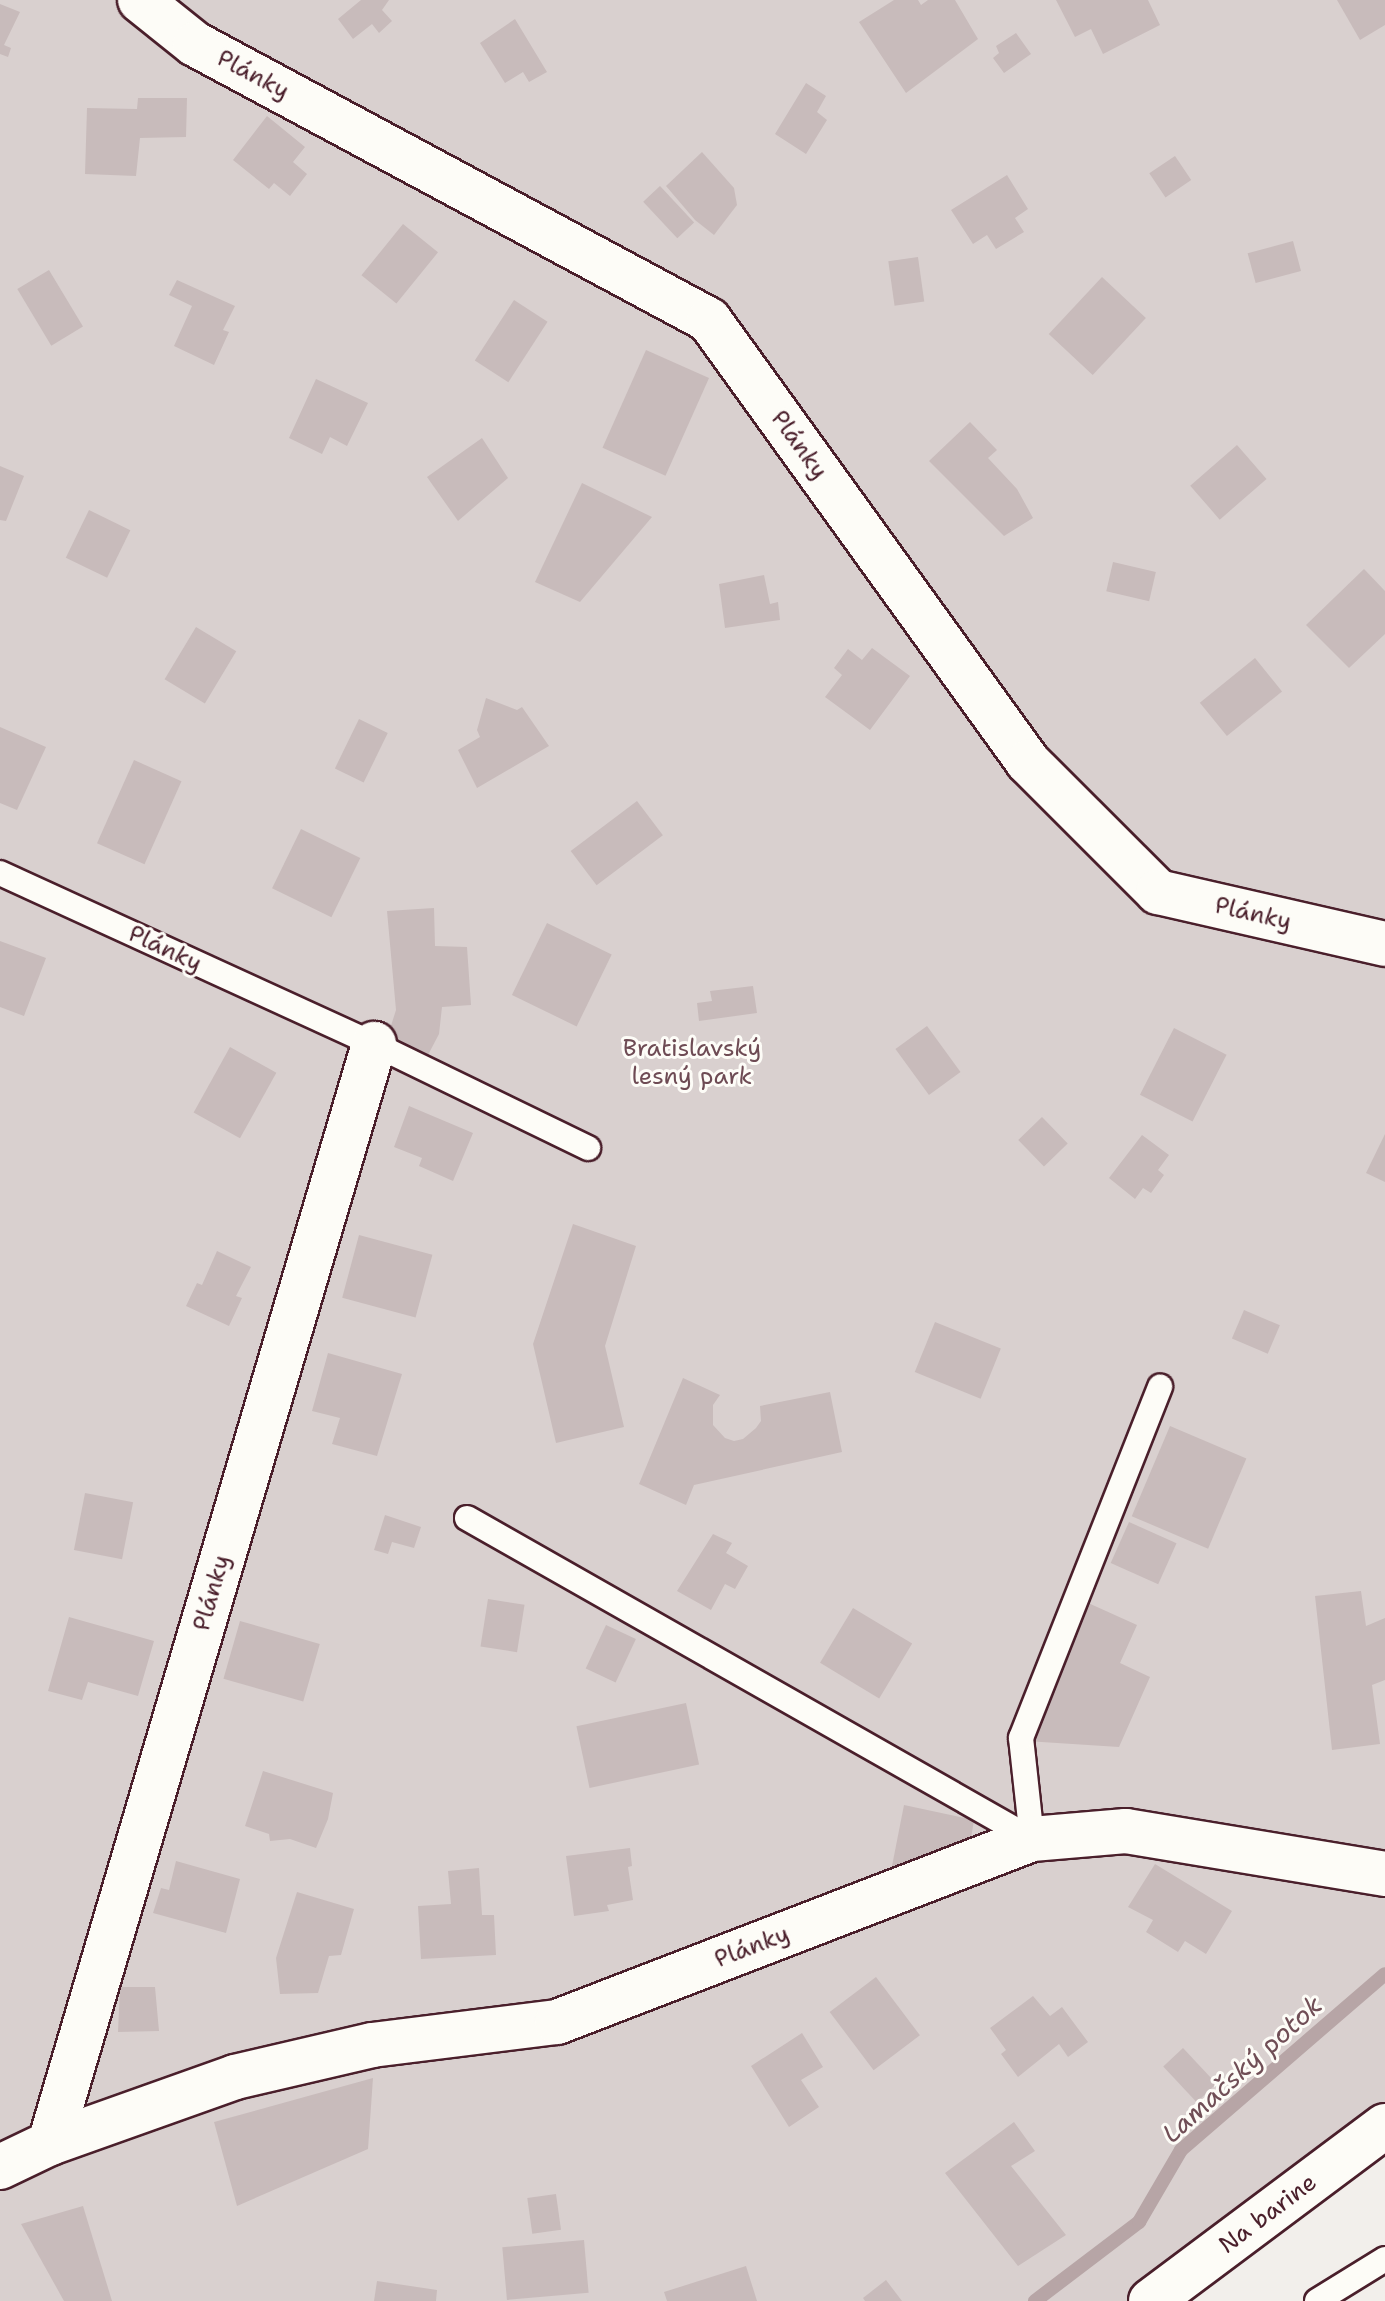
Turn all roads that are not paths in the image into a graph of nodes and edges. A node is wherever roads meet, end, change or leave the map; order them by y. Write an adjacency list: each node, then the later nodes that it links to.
1 (140, 0): 3 (street, Plánky)
2 (0, 873): 4 (lane, Plánky)
3 (1385, 944)
4 (374, 1044): 5 (lane, Plánky); 11 (street, Plánky)
5 (588, 1148)
6 (1160, 1387): 8 (lane)
7 (467, 1518): 8 (lane)
8 (1032, 1839): 9 (street, Plánky); 11 (street, Plánky)
9 (1385, 1874)
10 (1385, 2126): 14 (street, Na barine)
11 (50, 2143): 12 (street, Plánky)
12 (0, 2167)
13 (1385, 2259): 15 (lane)
14 (1151, 2301)
15 (1317, 2301)

